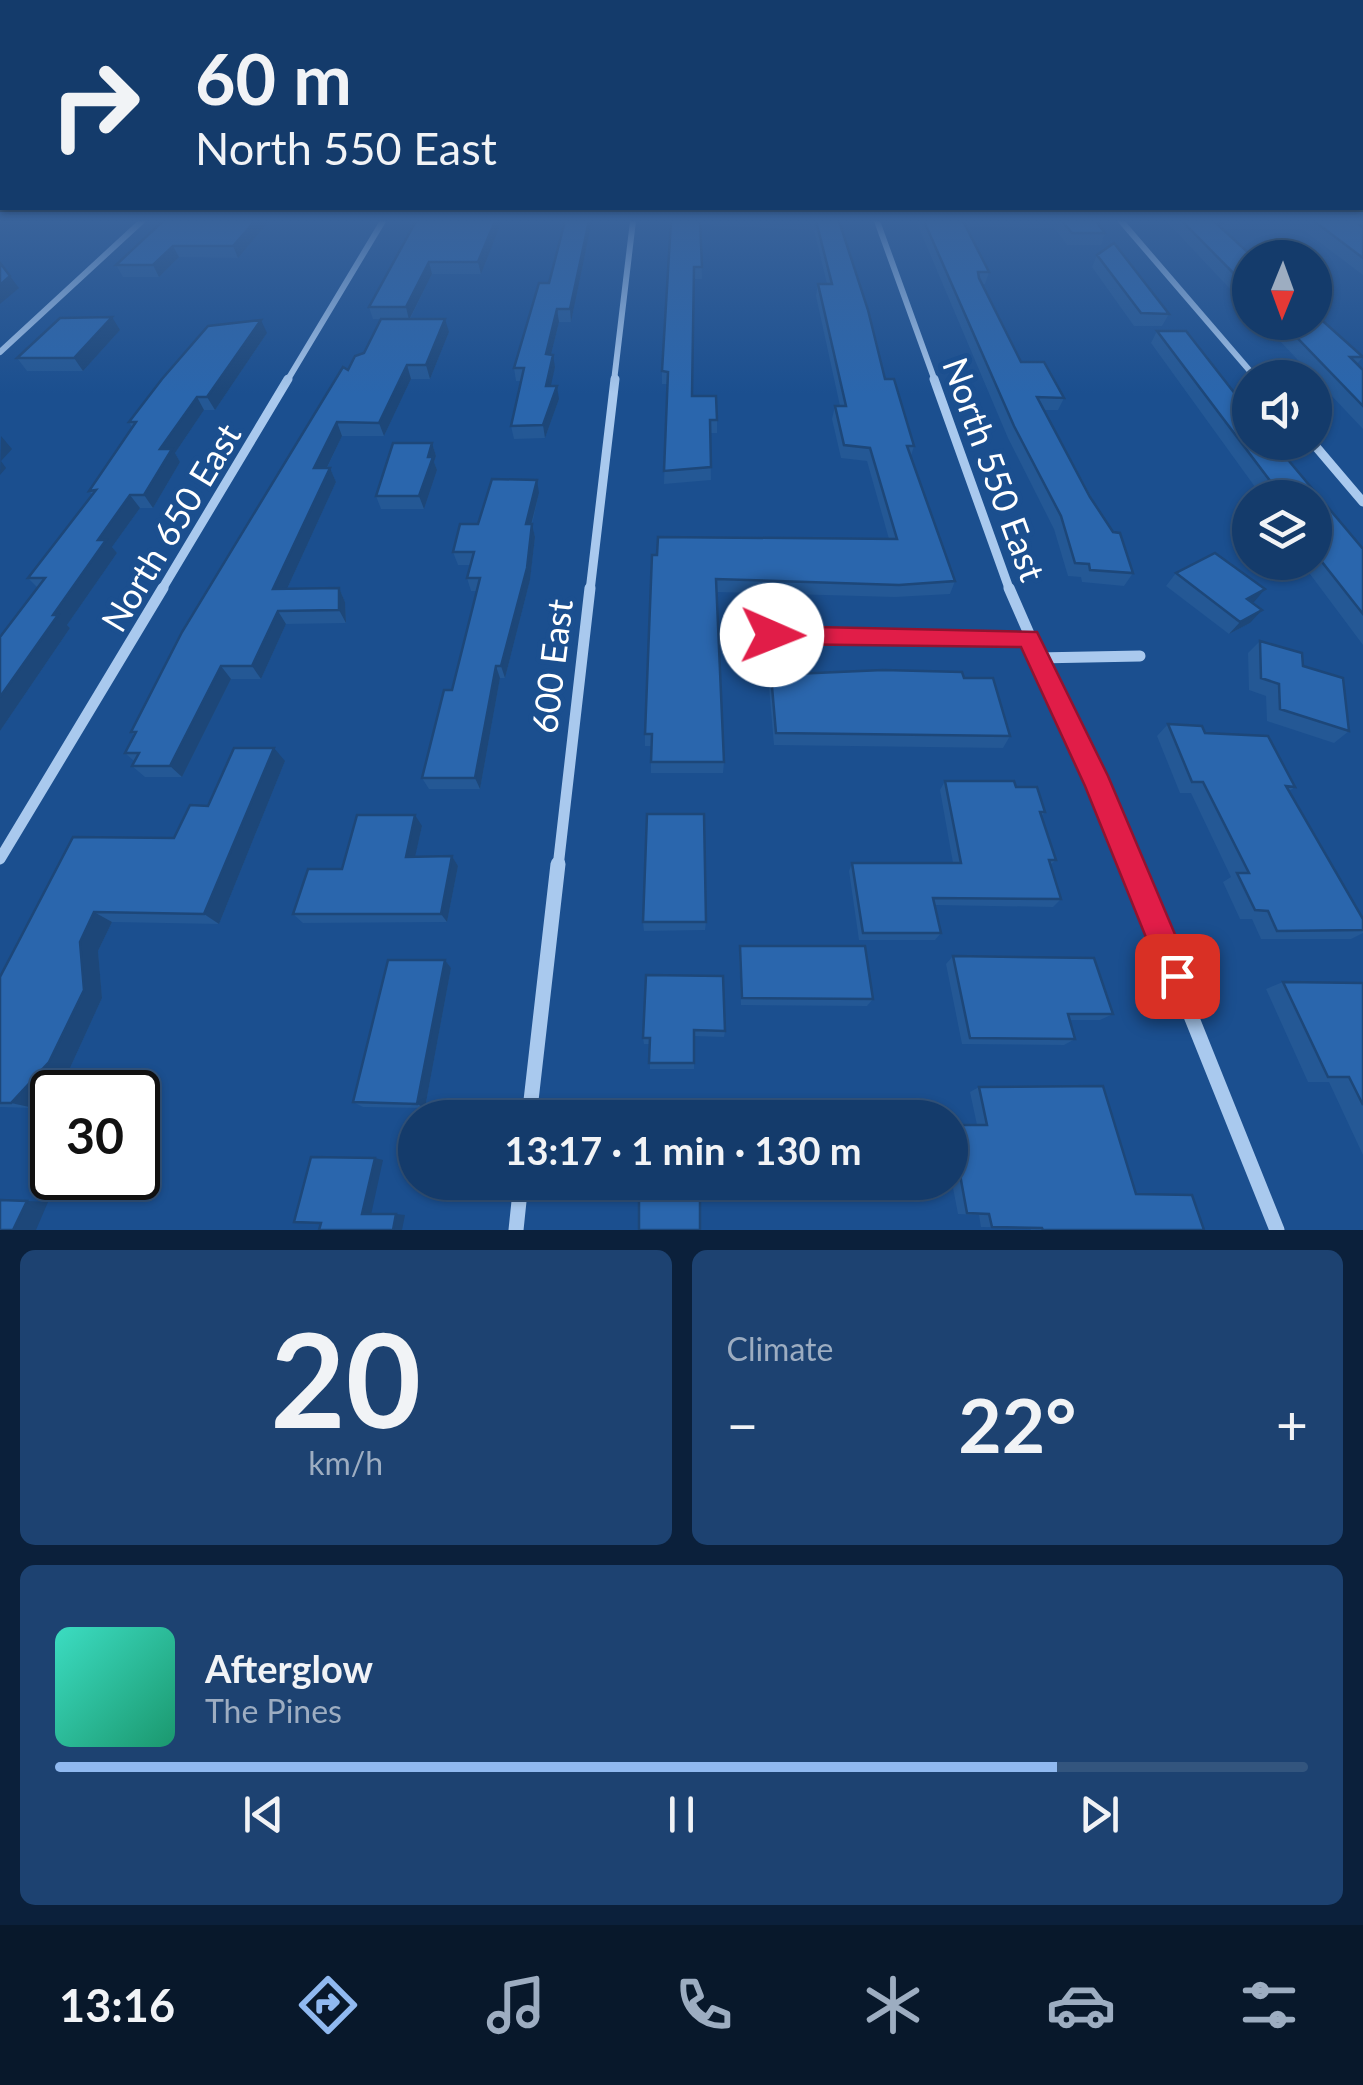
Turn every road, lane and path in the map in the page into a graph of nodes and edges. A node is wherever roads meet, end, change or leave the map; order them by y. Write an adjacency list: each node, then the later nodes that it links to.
1 (80, 278): 6 (street)
2 (349, 278): 14 (street, North 650 East)
3 (626, 278): 15 (street, 600 East)
4 (897, 278): 11 (street, North 550 East)
5 (1170, 278): 7 (street)
6 (0, 352)
7 (1240, 360)
8 (1327, 460): 9 (street)
9 (1363, 502)
10 (772, 635): 11 (street)
11 (1028, 638): 13 (street, North 550 East)
12 (1140, 656): 13 (street)
13 (1037, 658): 18 (street, North 550 East)
14 (0, 859)
15 (531, 1100)
16 (519, 1200): 17 (street)
17 (516, 1230)
18 (1277, 1230)

